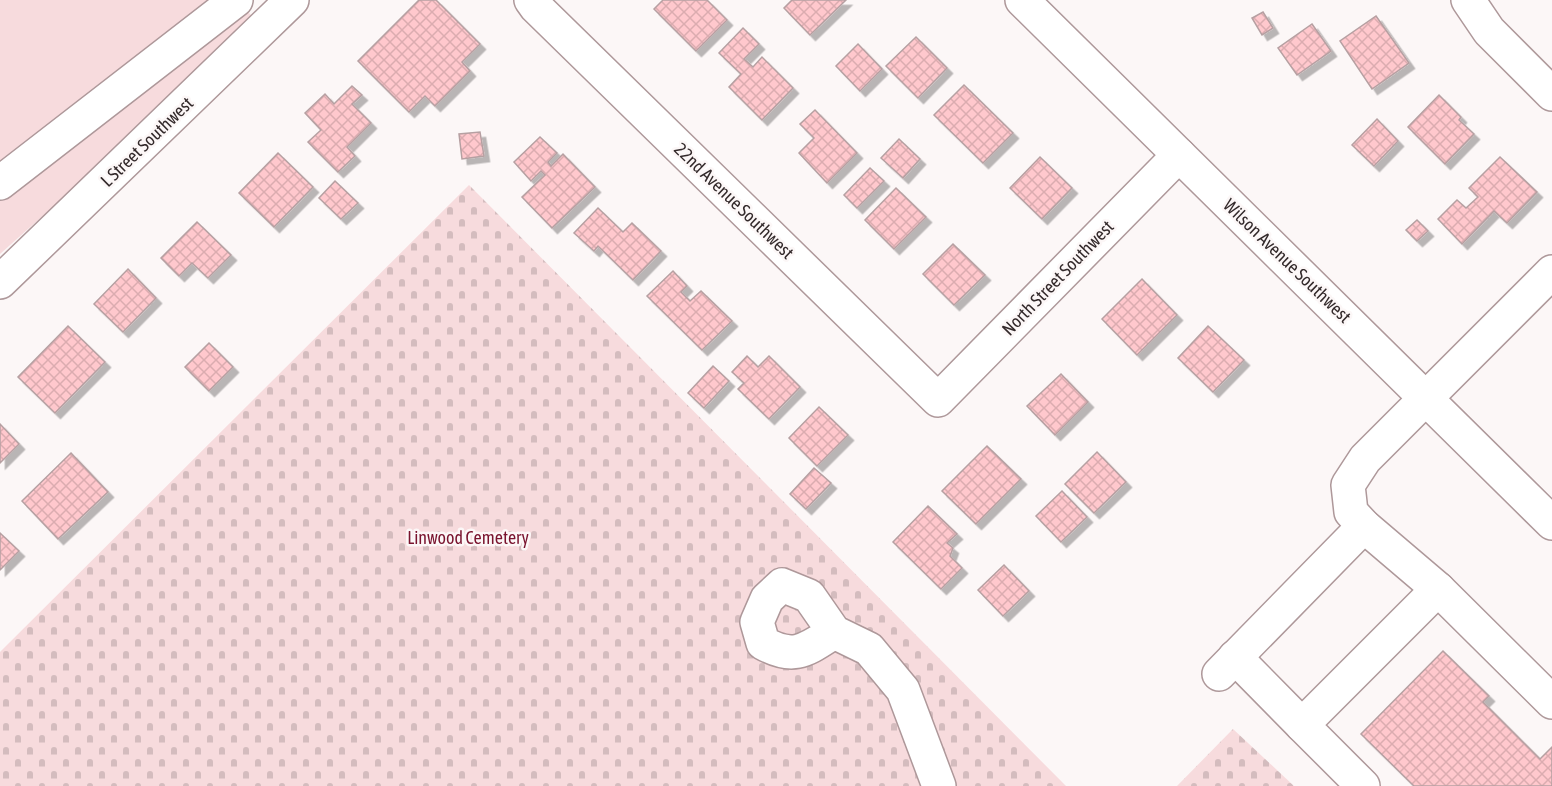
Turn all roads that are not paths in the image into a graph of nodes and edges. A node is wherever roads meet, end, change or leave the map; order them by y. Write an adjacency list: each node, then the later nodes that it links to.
1 (236, 0): 8 (main road)
2 (292, 0): 10 (main road, L Street Southwest)
3 (531, 0): 12 (main road, 22nd Avenue Southwest)
4 (1022, 0): 7 (main road, Wilson Avenue Southwest)
5 (1468, 0): 6 (main road)
6 (1552, 94)
7 (1179, 155): 11 (main road, Wilson Avenue Southwest); 12 (main road, North Street Southwest)
8 (0, 183)
9 (1552, 272): 11 (main road)
10 (0, 282)
11 (1427, 399): 13 (main road, Wilson Avenue Southwest); 14 (main road)
12 (938, 400)
13 (1552, 523)
14 (1364, 526): 15 (main road); 18 (main road)
15 (1438, 589): 17 (main road); 18 (main road)
16 (834, 632): 19 (main road)
17 (1552, 702)
18 (1302, 725): 20 (main road)
19 (939, 786)
20 (1363, 786)

